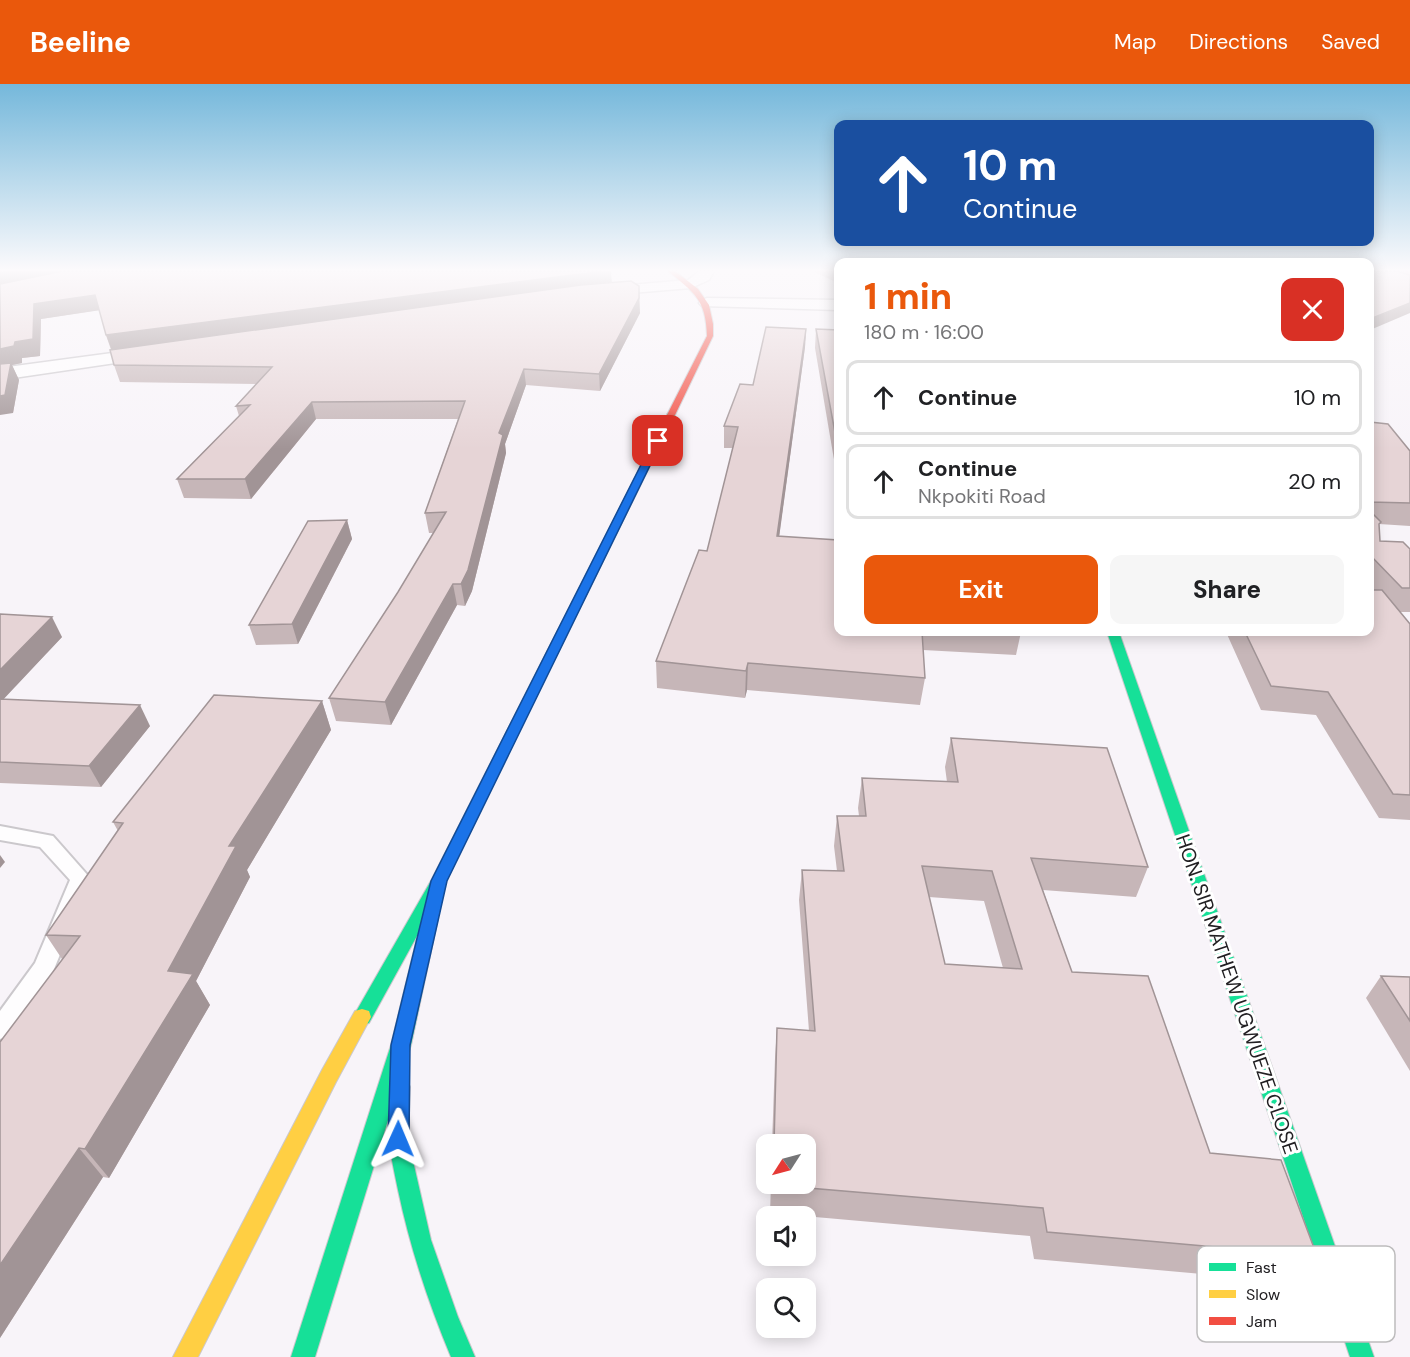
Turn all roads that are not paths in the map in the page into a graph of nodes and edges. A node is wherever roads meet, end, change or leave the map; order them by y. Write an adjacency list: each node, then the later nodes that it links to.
1 (711, 330): 6 (main road)
2 (178, 349): 3 (street)
3 (0, 374)
4 (1114, 636): 9 (main road, HON. SIR MATHEW UGWUEZE CLOSE)
5 (0, 833): 7 (lane)
6 (439, 881): 8 (main road); 11 (main road)
7 (0, 1029)
8 (401, 1045): 12 (main road); 13 (main road)
9 (1324, 1246)
10 (1357, 1342): 14 (main road, HON. SIR MATHEW UGWUEZE CLOSE)
11 (185, 1357)
12 (303, 1357)
13 (463, 1357)
14 (1362, 1357)

